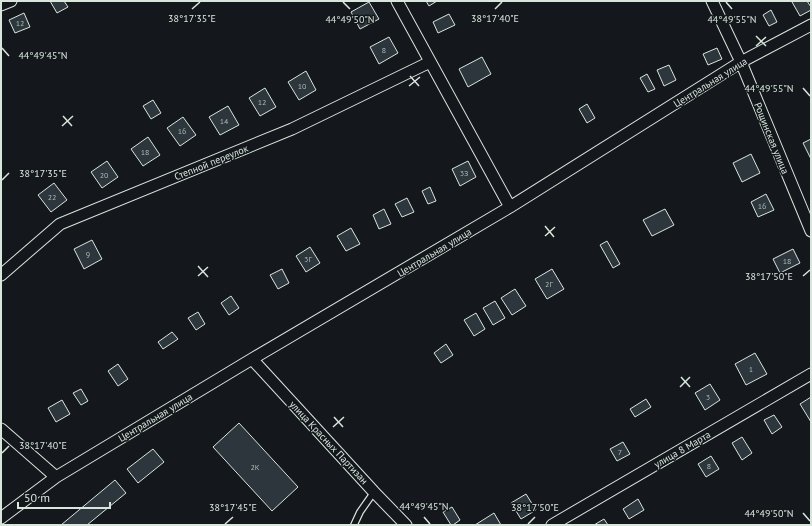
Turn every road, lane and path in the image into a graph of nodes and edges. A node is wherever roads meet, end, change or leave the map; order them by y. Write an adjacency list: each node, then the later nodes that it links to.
1 (11, 1): 4 (street)
2 (397, 1): 6 (street)
3 (712, 1): 7 (street, Рощинская улица)
4 (1, 6)
5 (811, 25): 7 (street, Центральная улица)
6 (430, 62): 8 (street); 10 (street, Степной переулок)
7 (741, 62): 8 (street, Центральная улица); 9 (street, Рощинская улица)
8 (510, 207): 11 (street, Центральная улица)
9 (811, 231)
10 (1, 275)
11 (252, 359): 14 (street, Центральная улица); 15 (street, улица Красных Партизан)
12 (811, 374): 19 (street, улица 8 Марта)
13 (1, 429): 14 (street)
14 (56, 477): 16 (street, Центральная улица)
15 (374, 492): 17 (lane); 18 (street, улица Красных Партизан)
16 (1, 518)
17 (354, 525)
18 (406, 525)
19 (552, 525)

